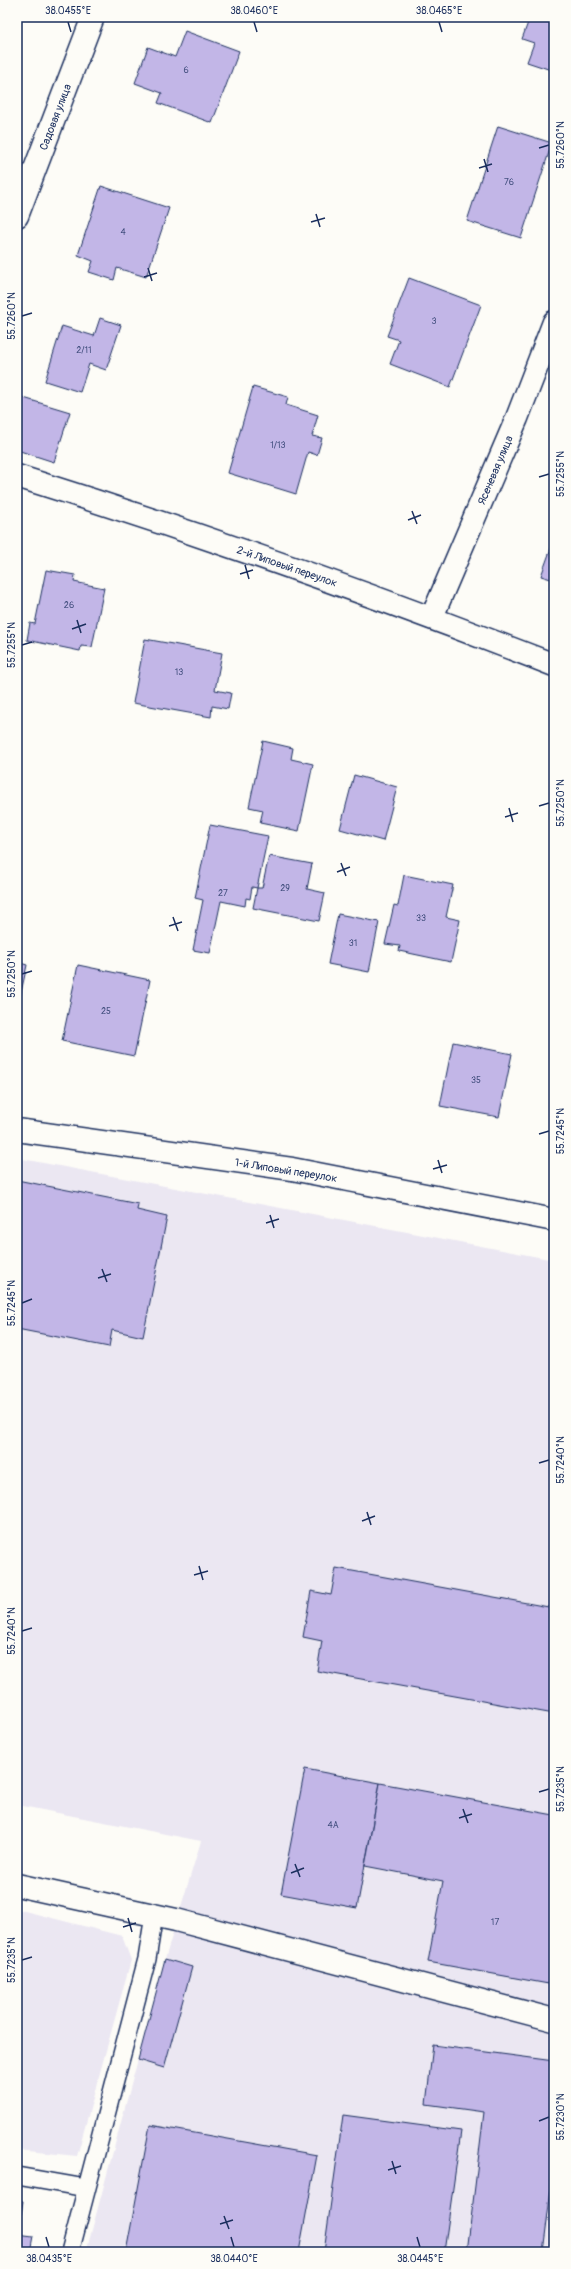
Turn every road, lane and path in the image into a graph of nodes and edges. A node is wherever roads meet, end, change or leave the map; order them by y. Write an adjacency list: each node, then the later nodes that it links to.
1 (93, 17): 2 (street, Садовая улица)
2 (17, 216)
3 (554, 322): 5 (street, Ясеневая улица)
4 (17, 476): 5 (street, 2-й Липовый переулок)
5 (432, 617): 6 (street, 2-й Липовый переулок)
6 (554, 665)
7 (17, 1130): 8 (street, 1-й Липовый переулок)
8 (554, 1220)
9 (17, 1885): 10 (street)
10 (154, 1915): 11 (street); 13 (lane)
11 (554, 2020)
12 (17, 2176): 13 (lane)
13 (86, 2188): 14 (lane)
14 (70, 2252)

